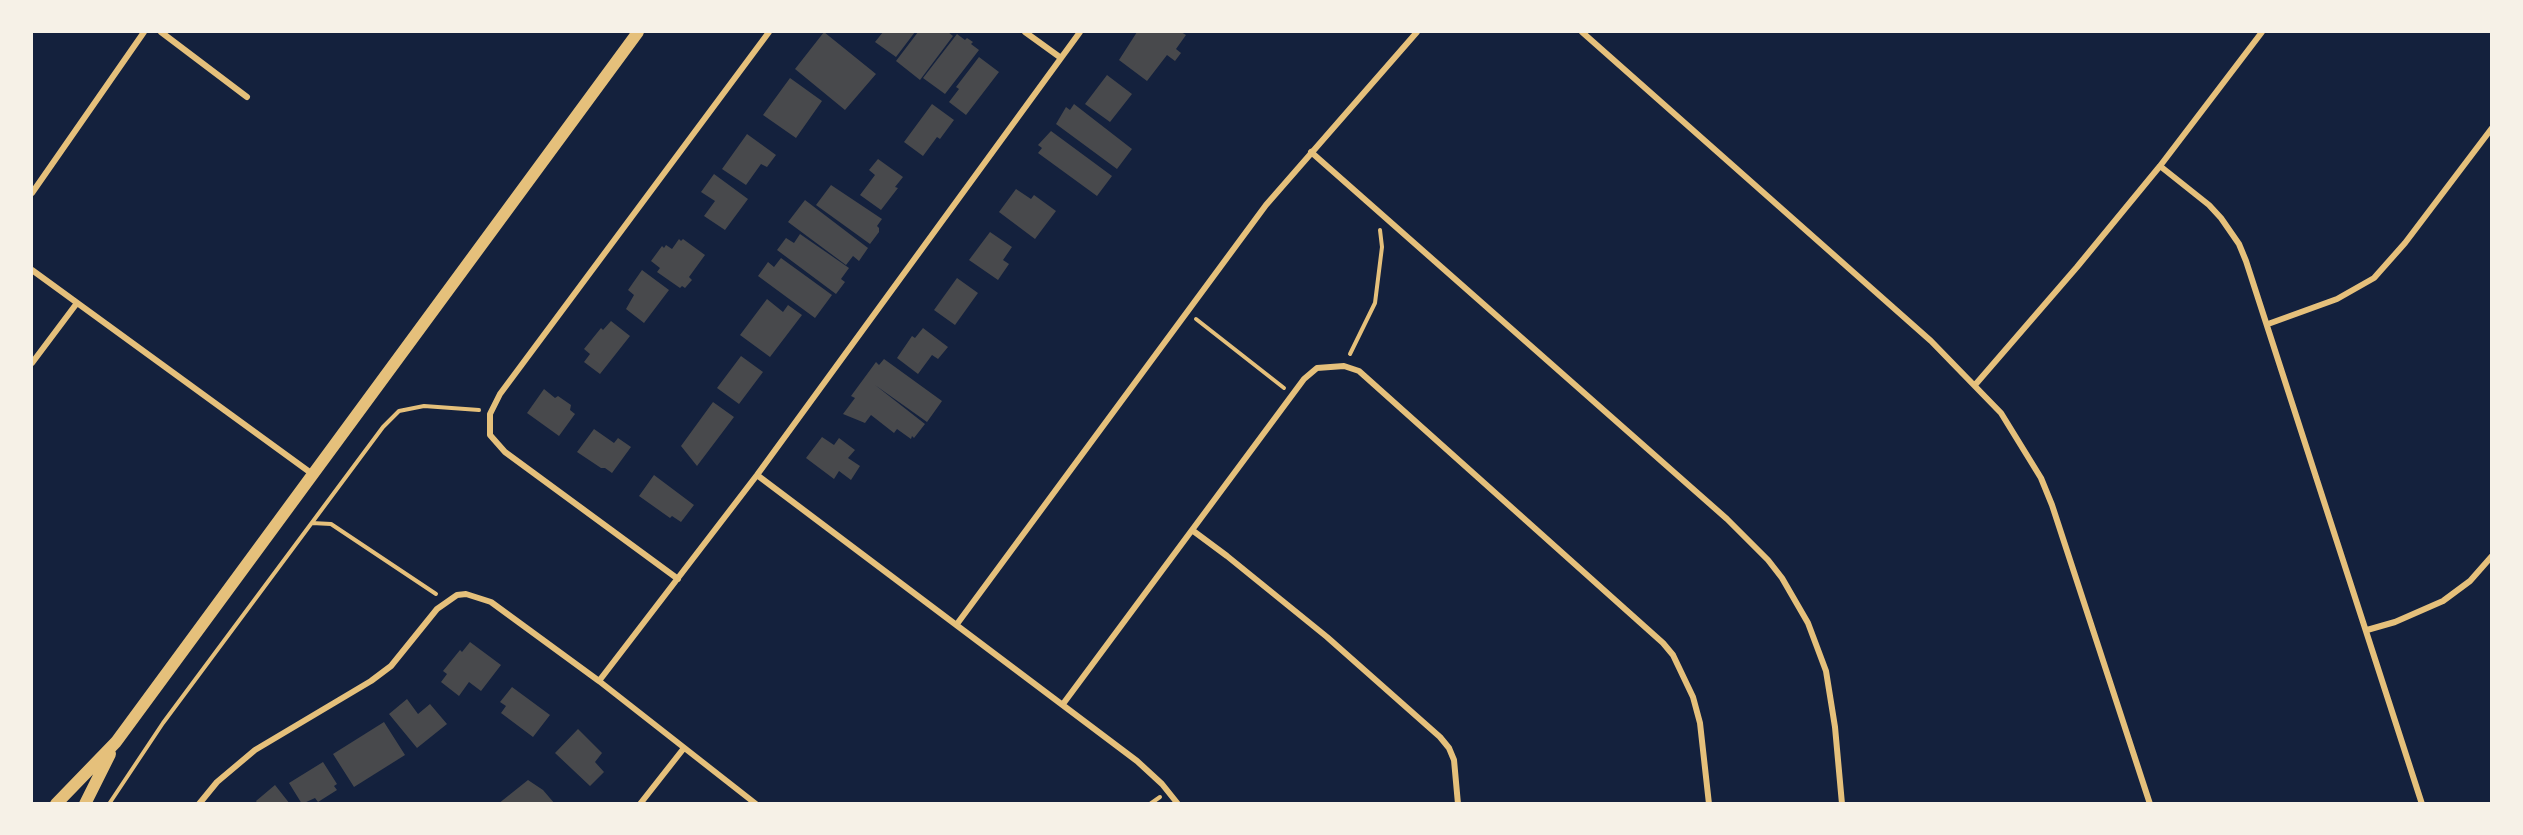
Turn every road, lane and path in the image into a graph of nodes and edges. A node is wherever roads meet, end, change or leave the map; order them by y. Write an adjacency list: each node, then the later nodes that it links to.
1 (144, 32): 15 (street)
2 (161, 32): 11 (street)
3 (638, 32): 26 (main road)
4 (769, 32): 25 (street)
5 (1025, 32): 10 (street)
6 (1080, 32): 10 (street)
7 (1417, 32): 13 (street)
8 (1582, 32): 23 (street)
9 (2262, 32): 14 (street)
10 (1061, 58): 27 (street)
11 (247, 97)
12 (2492, 128): 20 (street)
13 (1311, 152): 16 (street); 19 (street)
14 (2160, 166): 20 (street); 23 (street)
15 (32, 193)
16 (1378, 212): 22 (path); 48 (street)
17 (32, 270): 18 (street)
18 (77, 303): 21 (street); 26 (street)
19 (1188, 312): 24 (path); 33 (street)
20 (2268, 324): 34 (street)
21 (32, 363)
22 (1344, 366): 24 (street); 47 (street)
23 (1976, 385): 49 (street)
24 (1292, 394): 29 (street)
25 (491, 411): 28 (path); 31 (street)
26 (312, 473): 37 (main road)
27 (757, 475): 31 (street); 33 (street)
28 (311, 523): 32 (path); 41 (path)
29 (1192, 530): 36 (street); 46 (street)
30 (2492, 556): 34 (street)
31 (678, 579): 35 (street)
32 (447, 601): 35 (street); 42 (street)
33 (957, 624): 36 (street)
34 (2367, 630): 50 (street)
35 (599, 681): 38 (street)
36 (1063, 704): 45 (street)
37 (116, 742): 39 (main road); 40 (main road)
38 (684, 748): 43 (street); 44 (street)
39 (56, 804)
40 (85, 804)
41 (110, 804)
42 (199, 804)
43 (640, 804)
44 (756, 804)
45 (1178, 804)
46 (1458, 804)
47 (1710, 804)
48 (1842, 804)
49 (2150, 804)
50 (2422, 804)

